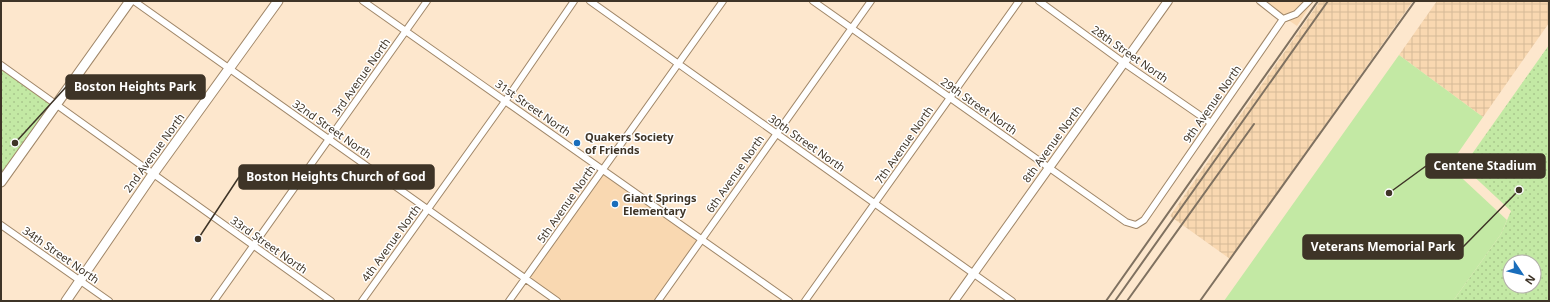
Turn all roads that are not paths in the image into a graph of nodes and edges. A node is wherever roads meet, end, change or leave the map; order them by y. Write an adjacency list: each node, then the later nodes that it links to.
1 (130, 1): 25 (main road)
2 (134, 1): 22 (street, 32nd Street North)
3 (278, 1): 22 (main road, 2nd Avenue North)
4 (363, 1): 18 (street, 31st Street North)
5 (427, 1): 18 (street, 3rd Avenue North)
6 (574, 1): 24 (street, 4th Avenue North)
7 (590, 1): 20 (street, 30th Street North)
8 (723, 1): 20 (street, 5th Avenue North)
9 (813, 1): 17 (street, 29th Street North)
10 (871, 1): 17 (street, 6th Avenue North)
11 (1019, 1): 23 (street, 7th Avenue North)
12 (1039, 1): 19 (street, 28th Street North)
13 (1168, 1): 19 (street, 8th Avenue North)
14 (1260, 1): 16 (street)
15 (1309, 1): 16 (street, 9th Avenue North)
16 (1283, 19): 26 (street, 9th Avenue North)
17 (851, 28): 23 (street, 29th Street North); 27 (street, 6th Avenue North)
18 (406, 31): 24 (street, 31st Street North); 28 (street, 3rd Avenue North)
19 (1124, 63): 26 (street, 28th Street North); 29 (street, 8th Avenue North)
20 (678, 64): 27 (street, 30th Street North); 30 (street, 5th Avenue North)
21 (1, 65): 25 (street, 33rd Street North)
22 (230, 69): 28 (street, 32nd Street North); 31 (main road, 2nd Avenue North)
23 (949, 97): 29 (street, 29th Street North); 33 (street, 7th Avenue North)
24 (506, 100): 30 (street, 31st Street North); 34 (street, 4th Avenue North)
25 (57, 105): 31 (street, 33rd Street North); 32 (main road)
26 (1211, 123): 36 (street, 9th Avenue North)
27 (776, 134): 33 (street, 30th Street North); 37 (street, 6th Avenue North)
28 (329, 139): 34 (street, 32nd Street North); 38 (street, 3rd Avenue North)
29 (1049, 168): 36 (street, 29th Street North); 39 (street, 8th Avenue North)
30 (603, 169): 37 (street, 31st Street North); 40 (street, 5th Avenue North)
31 (153, 174): 38 (street, 33rd Street North); 41 (main road, 2nd Avenue North)
32 (1, 182)
33 (875, 203): 39 (street, 30th Street North); 51 (street, 7th Avenue North)
34 (428, 209): 40 (street, 32nd Street North); 46 (street, 4th Avenue North)
35 (1, 225): 41 (street, 34th Street North)
36 (1136, 225)
37 (701, 239): 49 (street, 6th Avenue North); 50 (street, 31st Street North)
38 (254, 246): 44 (street, 3rd Avenue North); 45 (street, 33rd Street North)
39 (973, 274): 52 (street, 8th Avenue North); 53 (street, 30th Street North)
40 (525, 278): 47 (street, 5th Avenue North); 48 (street, 32nd Street North)
41 (81, 280): 42 (main road, 2nd Avenue North); 43 (street, 34th Street North)
42 (66, 301)
43 (109, 301)
44 (214, 301)
45 (331, 301)
46 (362, 301)
47 (510, 301)
48 (557, 301)
49 (658, 301)
50 (789, 301)
51 (805, 301)
52 (954, 301)
53 (1012, 301)

